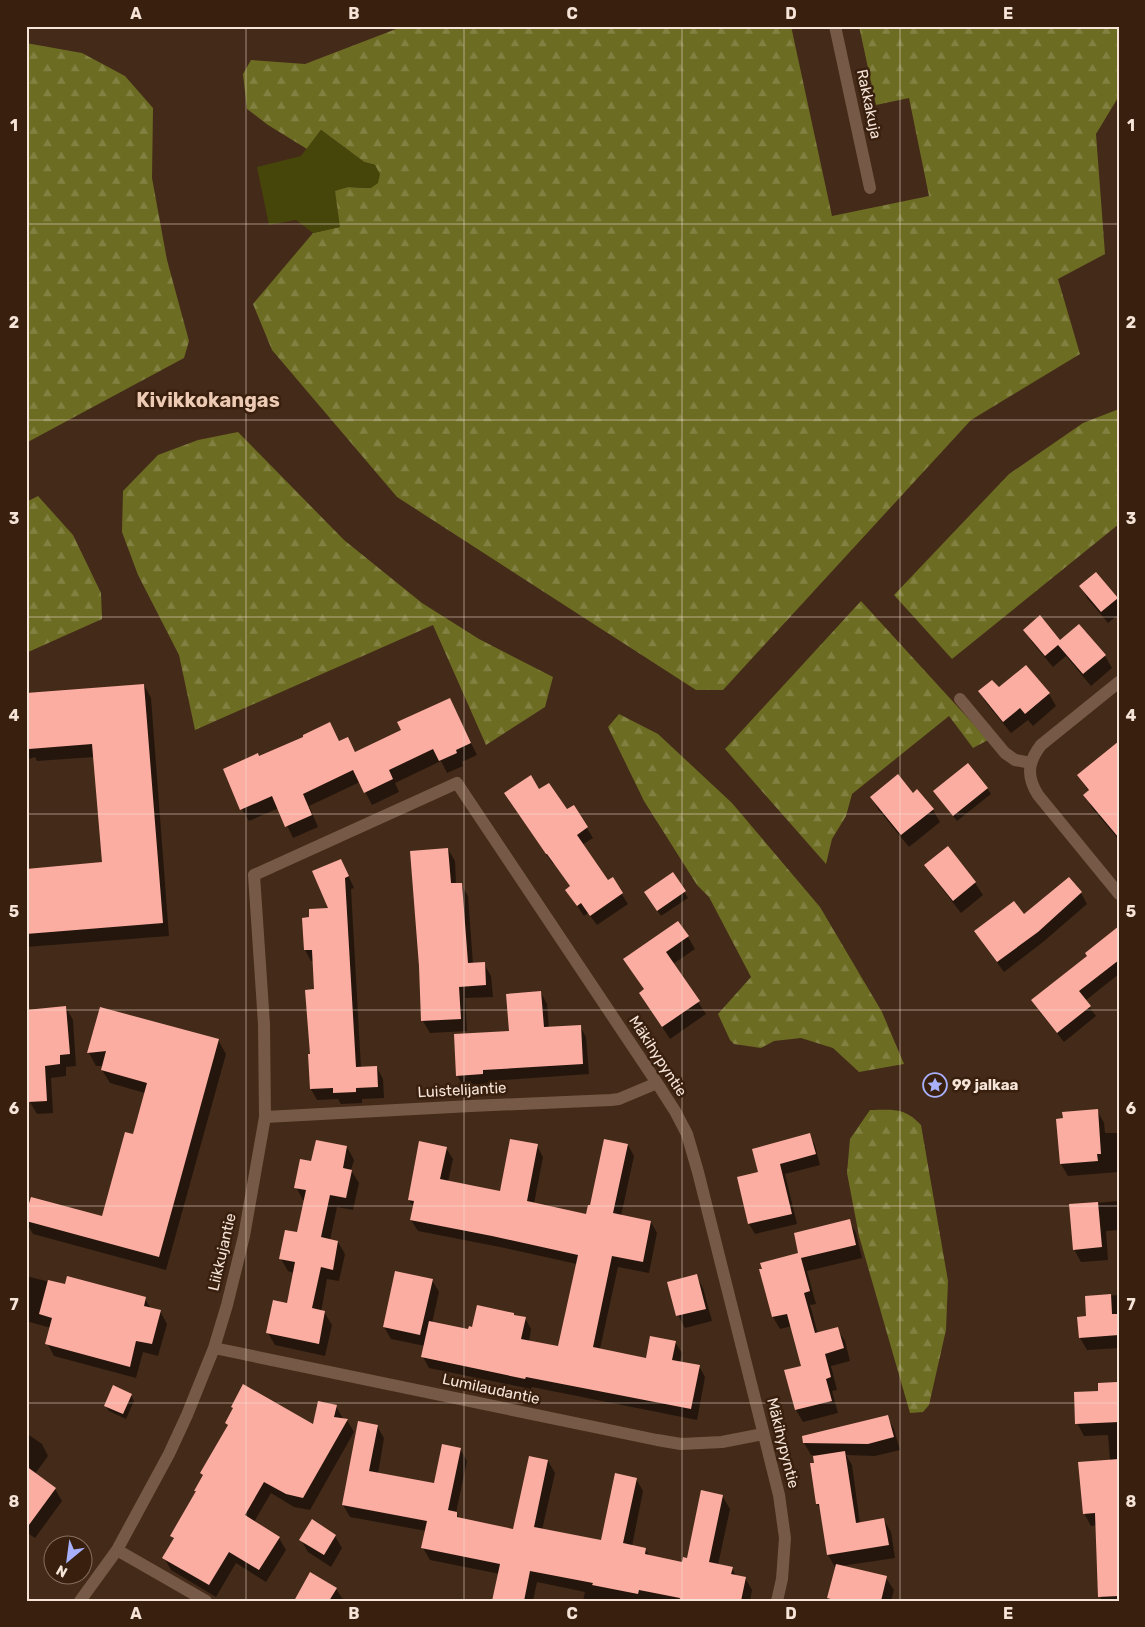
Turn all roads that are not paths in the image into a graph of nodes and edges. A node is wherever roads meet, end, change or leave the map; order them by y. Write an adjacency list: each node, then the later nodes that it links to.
1 (836, 26): 2 (street, Rakkakuja)
2 (870, 188)
3 (1119, 682): 5 (street)
4 (960, 699): 5 (street)
5 (1031, 763): 7 (street)
6 (254, 875): 8 (street, Mäkihypyntie); 9 (street, Liikkujantie)
7 (1119, 894)
8 (657, 1083): 9 (street, Luistelijantie); 11 (street, Mäkihypyntie)
9 (265, 1116): 10 (street, Liikkujantie)
10 (214, 1348): 11 (street, Lumilaudantie); 12 (street, Liikkujantie)
11 (764, 1434): 15 (street, Mäkihypyntie)
12 (117, 1550): 13 (street, Liikkujantie); 14 (street)
13 (80, 1601)
14 (206, 1601)
15 (777, 1601)

